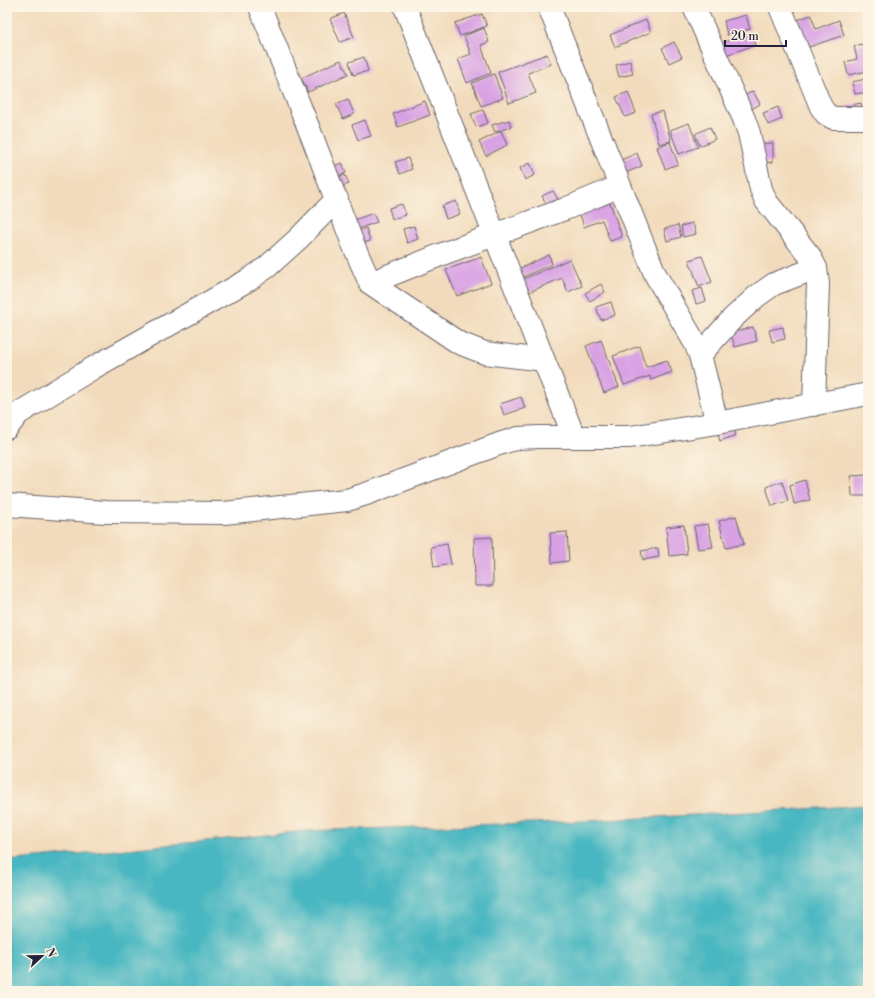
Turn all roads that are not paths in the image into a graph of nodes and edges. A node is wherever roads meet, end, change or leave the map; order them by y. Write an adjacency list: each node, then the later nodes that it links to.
1 (260, 7): 8 (street)
2 (405, 7): 9 (street)
3 (549, 7): 7 (street)
4 (694, 7): 10 (street)
5 (780, 7): 6 (street)
6 (868, 118)
7 (620, 186): 9 (street); 12 (street)
8 (336, 199): 11 (street); 17 (street)
9 (494, 234): 11 (street); 13 (street)
10 (816, 268): 12 (street); 15 (street)
11 (370, 283): 13 (street)
12 (700, 355): 16 (street)
13 (544, 360): 18 (street)
14 (868, 394): 15 (street)
15 (814, 405): 16 (street)
16 (717, 423): 18 (street)
17 (7, 428)
18 (574, 437): 19 (street)
19 (7, 505)

